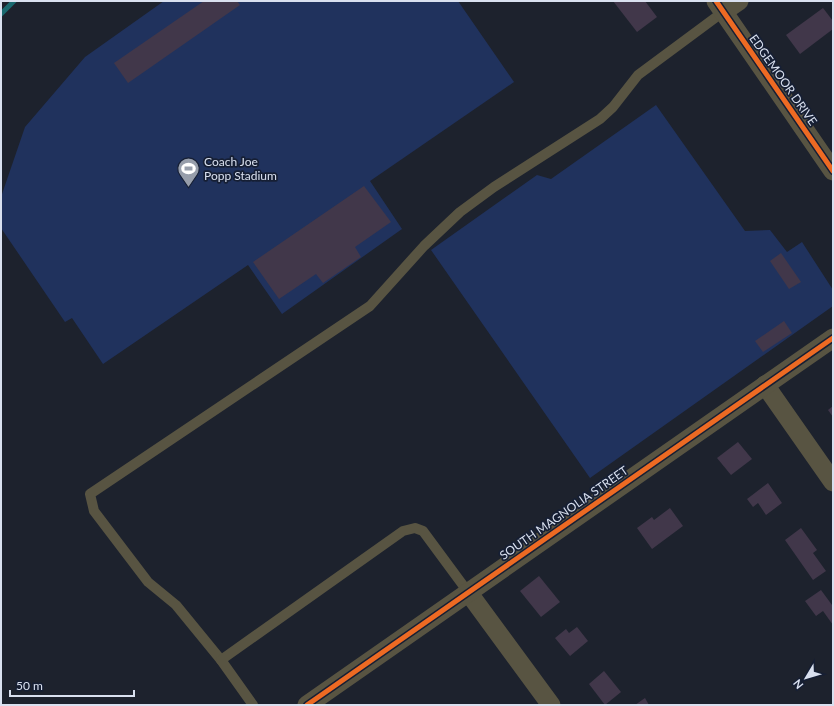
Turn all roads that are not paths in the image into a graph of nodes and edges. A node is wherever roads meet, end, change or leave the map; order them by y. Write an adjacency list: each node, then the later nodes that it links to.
1 (739, 1): 2 (street)
2 (719, 6): 3 (street, EDGEMOOR DRIVE); 8 (lane)
3 (833, 171)
4 (833, 338): 5 (street, SOUTH MAGNOLIA STREET)
5 (765, 385): 6 (street); 7 (street, SOUTH MAGNOLIA STREET)
6 (833, 482)
7 (468, 592): 8 (lane); 10 (street, SOUTH MAGNOLIA STREET); 11 (street)
8 (221, 660): 9 (lane)
9 (253, 705)
10 (307, 705)
11 (551, 705)

